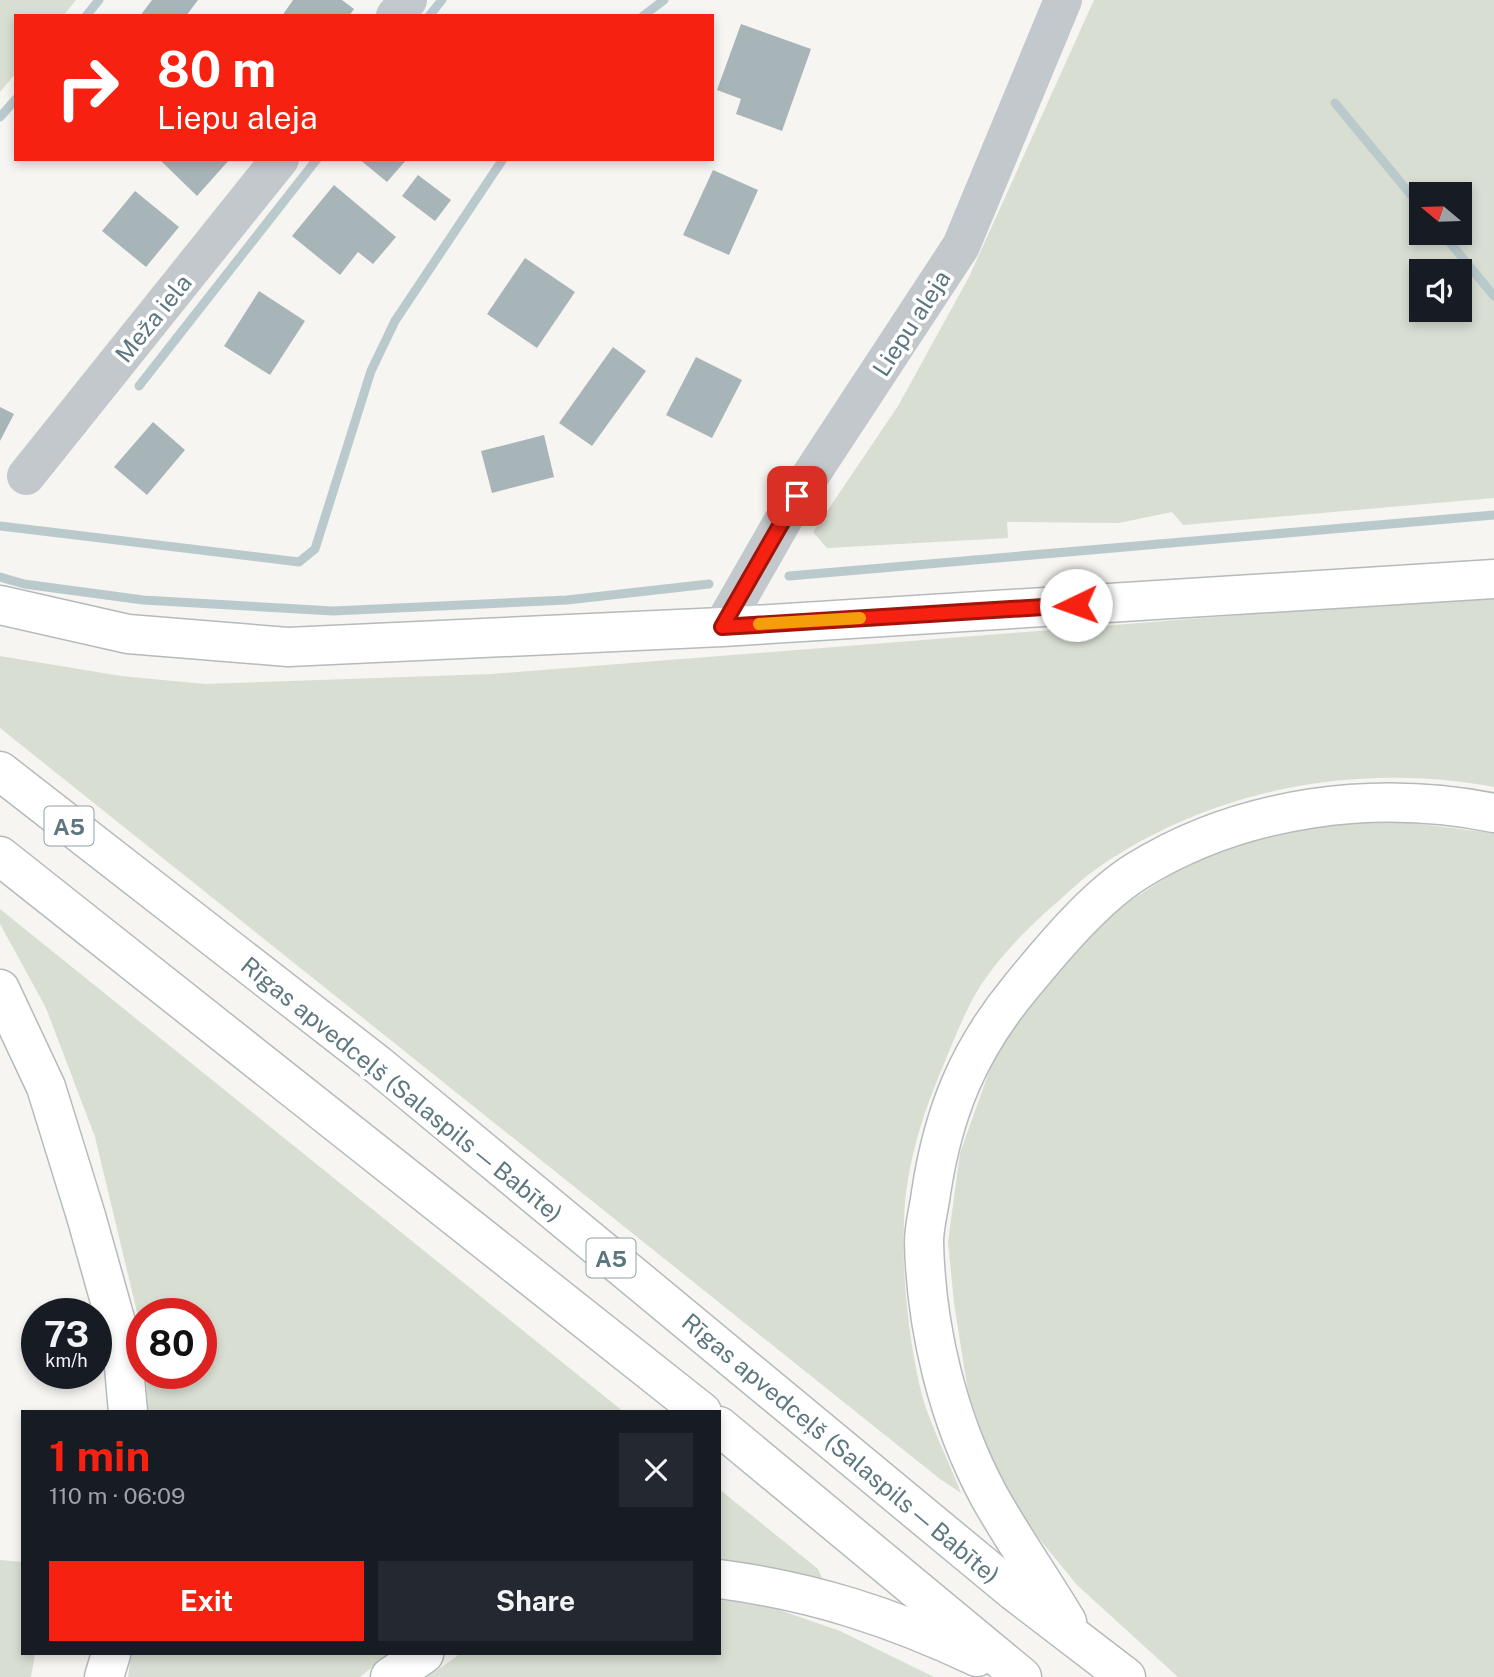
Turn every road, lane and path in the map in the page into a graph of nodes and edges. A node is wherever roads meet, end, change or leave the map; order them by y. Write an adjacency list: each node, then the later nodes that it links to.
1 (408, 0): 3 (street)
2 (1063, 0): 8 (street, Liepu aleja)
3 (397, 14)
4 (278, 161): 5 (street, Meža iela)
5 (26, 476)
6 (1494, 579): 8 (highway)
7 (0, 605): 8 (highway)
8 (722, 627)
9 (0, 771): 17 (highway, Rīgas apvedceļš (Salaspils — Babīte) / A5)
10 (1494, 813): 17 (highway)
11 (0, 856): 14 (highway, A5)
12 (0, 989): 13 (highway)
13 (128, 1410)
14 (699, 1410)
15 (721, 1428): 22 (highway)
16 (721, 1579): 22 (highway)
17 (1080, 1642): 23 (highway, Rīgas apvedceļš (Salaspils — Babīte) / A5)
18 (110, 1655): 20 (highway)
19 (423, 1655): 21 (highway)
20 (104, 1677)
21 (390, 1677)
22 (1021, 1677)
23 (1126, 1677)

